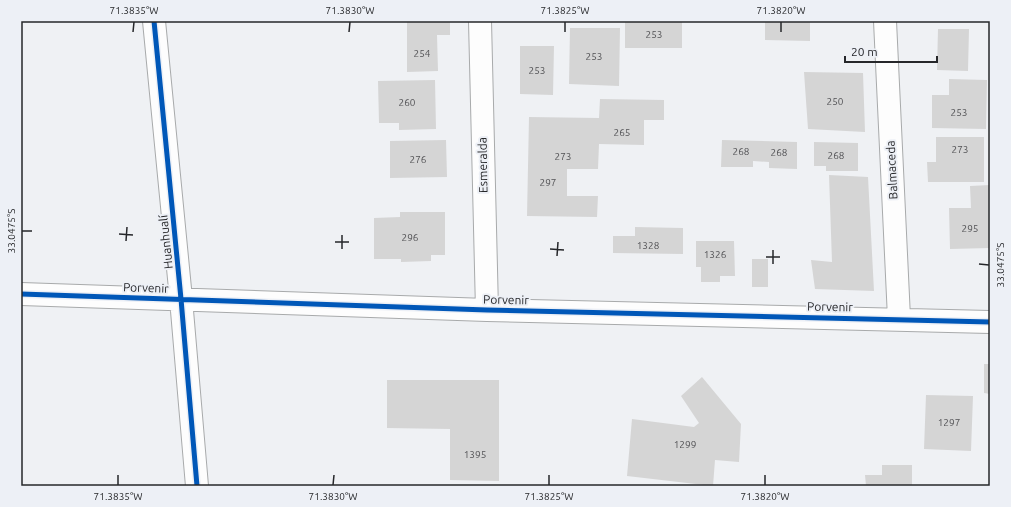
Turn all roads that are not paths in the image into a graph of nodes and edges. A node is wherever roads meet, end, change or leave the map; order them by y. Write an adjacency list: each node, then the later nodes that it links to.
1 (154, 21): 5 (street, Huanhualí)
2 (480, 21): 6 (street, Esmeralda)
3 (885, 21): 7 (street, Balmaceda)
4 (21, 294): 5 (street, Porvenir)
5 (182, 299): 6 (street, Porvenir); 9 (street, Huanhualí)
6 (487, 310): 7 (street, Porvenir)
7 (899, 318): 8 (street, Porvenir)
8 (990, 322)
9 (197, 486)

